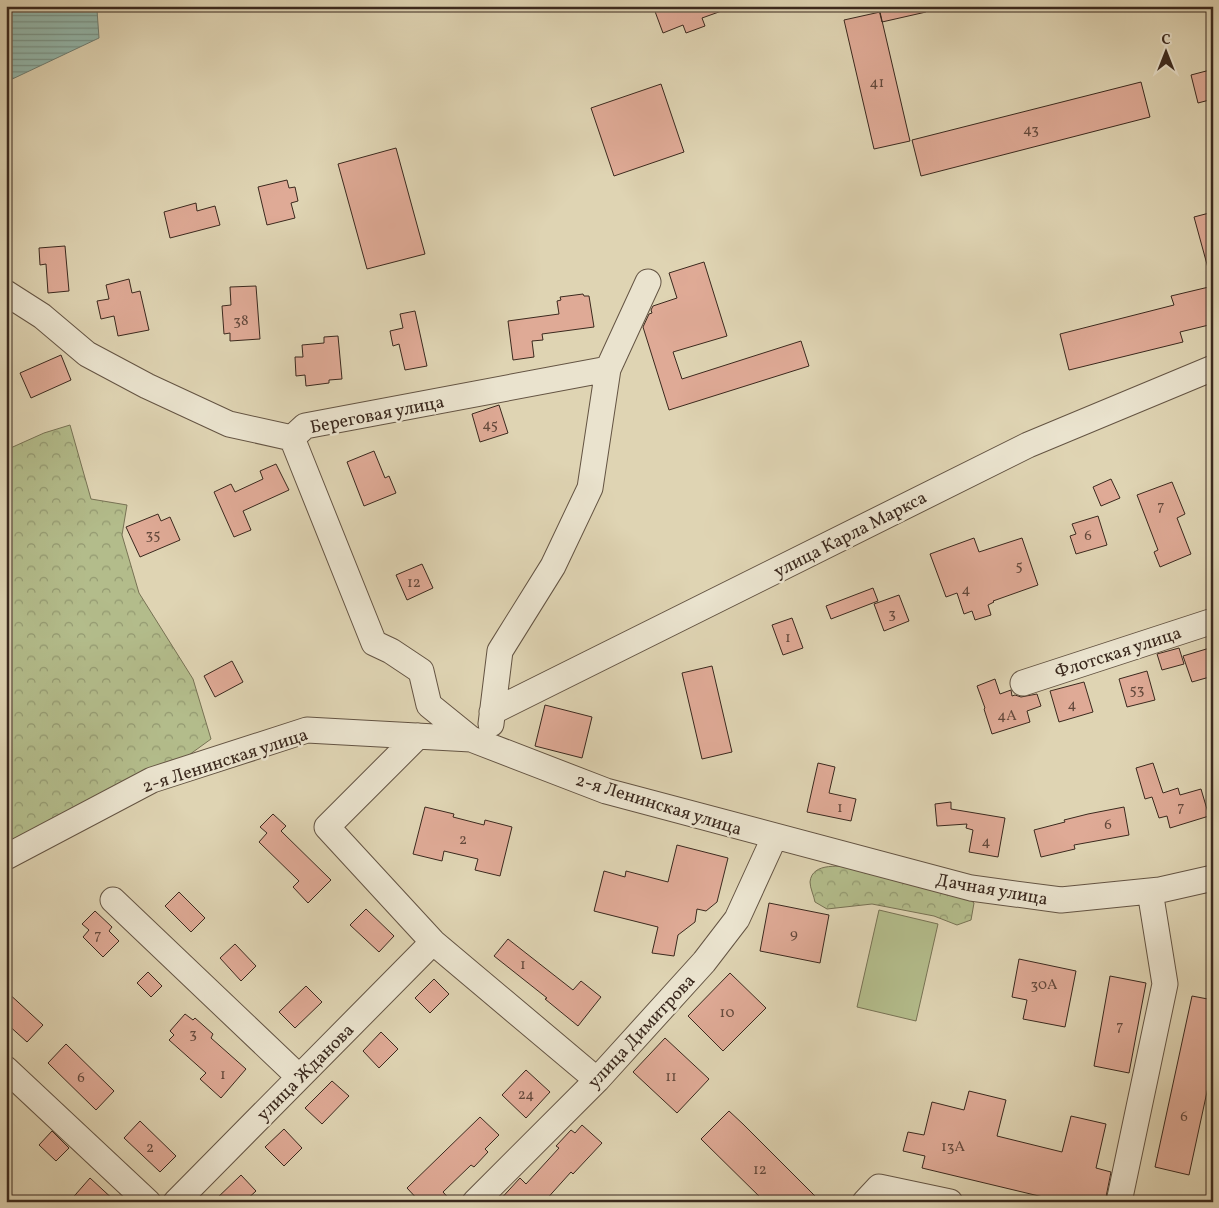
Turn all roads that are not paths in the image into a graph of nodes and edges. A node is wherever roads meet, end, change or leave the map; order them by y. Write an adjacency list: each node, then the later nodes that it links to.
1 (648, 282): 4 (street)
2 (6, 293): 5 (street, Береговая улица)
3 (1213, 368): 8 (street, улица Карла Маркса)
4 (608, 369): 5 (street, Береговая улица); 8 (street)
5 (292, 438): 10 (street)
6 (1213, 621): 7 (street, Флотская улица)
7 (1023, 683)
8 (492, 712): 10 (street)
9 (418, 736): 10 (street, 2-я Ленинская улица); 12 (street, 2-я Ленинская улица); 16 (street)
10 (479, 743): 11 (street, 2-я Ленинская улица)
11 (774, 838): 14 (street, Дачная улица); 19 (street, улица Димитрова)
12 (6, 857)
13 (1213, 878): 14 (street, Дачная улица)
14 (1150, 891): 25 (street)
15 (113, 900): 18 (street)
16 (433, 942): 18 (street, улица Жданова); 19 (street)
17 (6, 1069): 20 (street)
18 (299, 1077): 21 (street, улица Жданова)
19 (597, 1080): 22 (street, улица Димитрова)
20 (148, 1202)
21 (176, 1202)
22 (475, 1202)
23 (865, 1202): 24 (street)
24 (950, 1202)
25 (1119, 1202)

